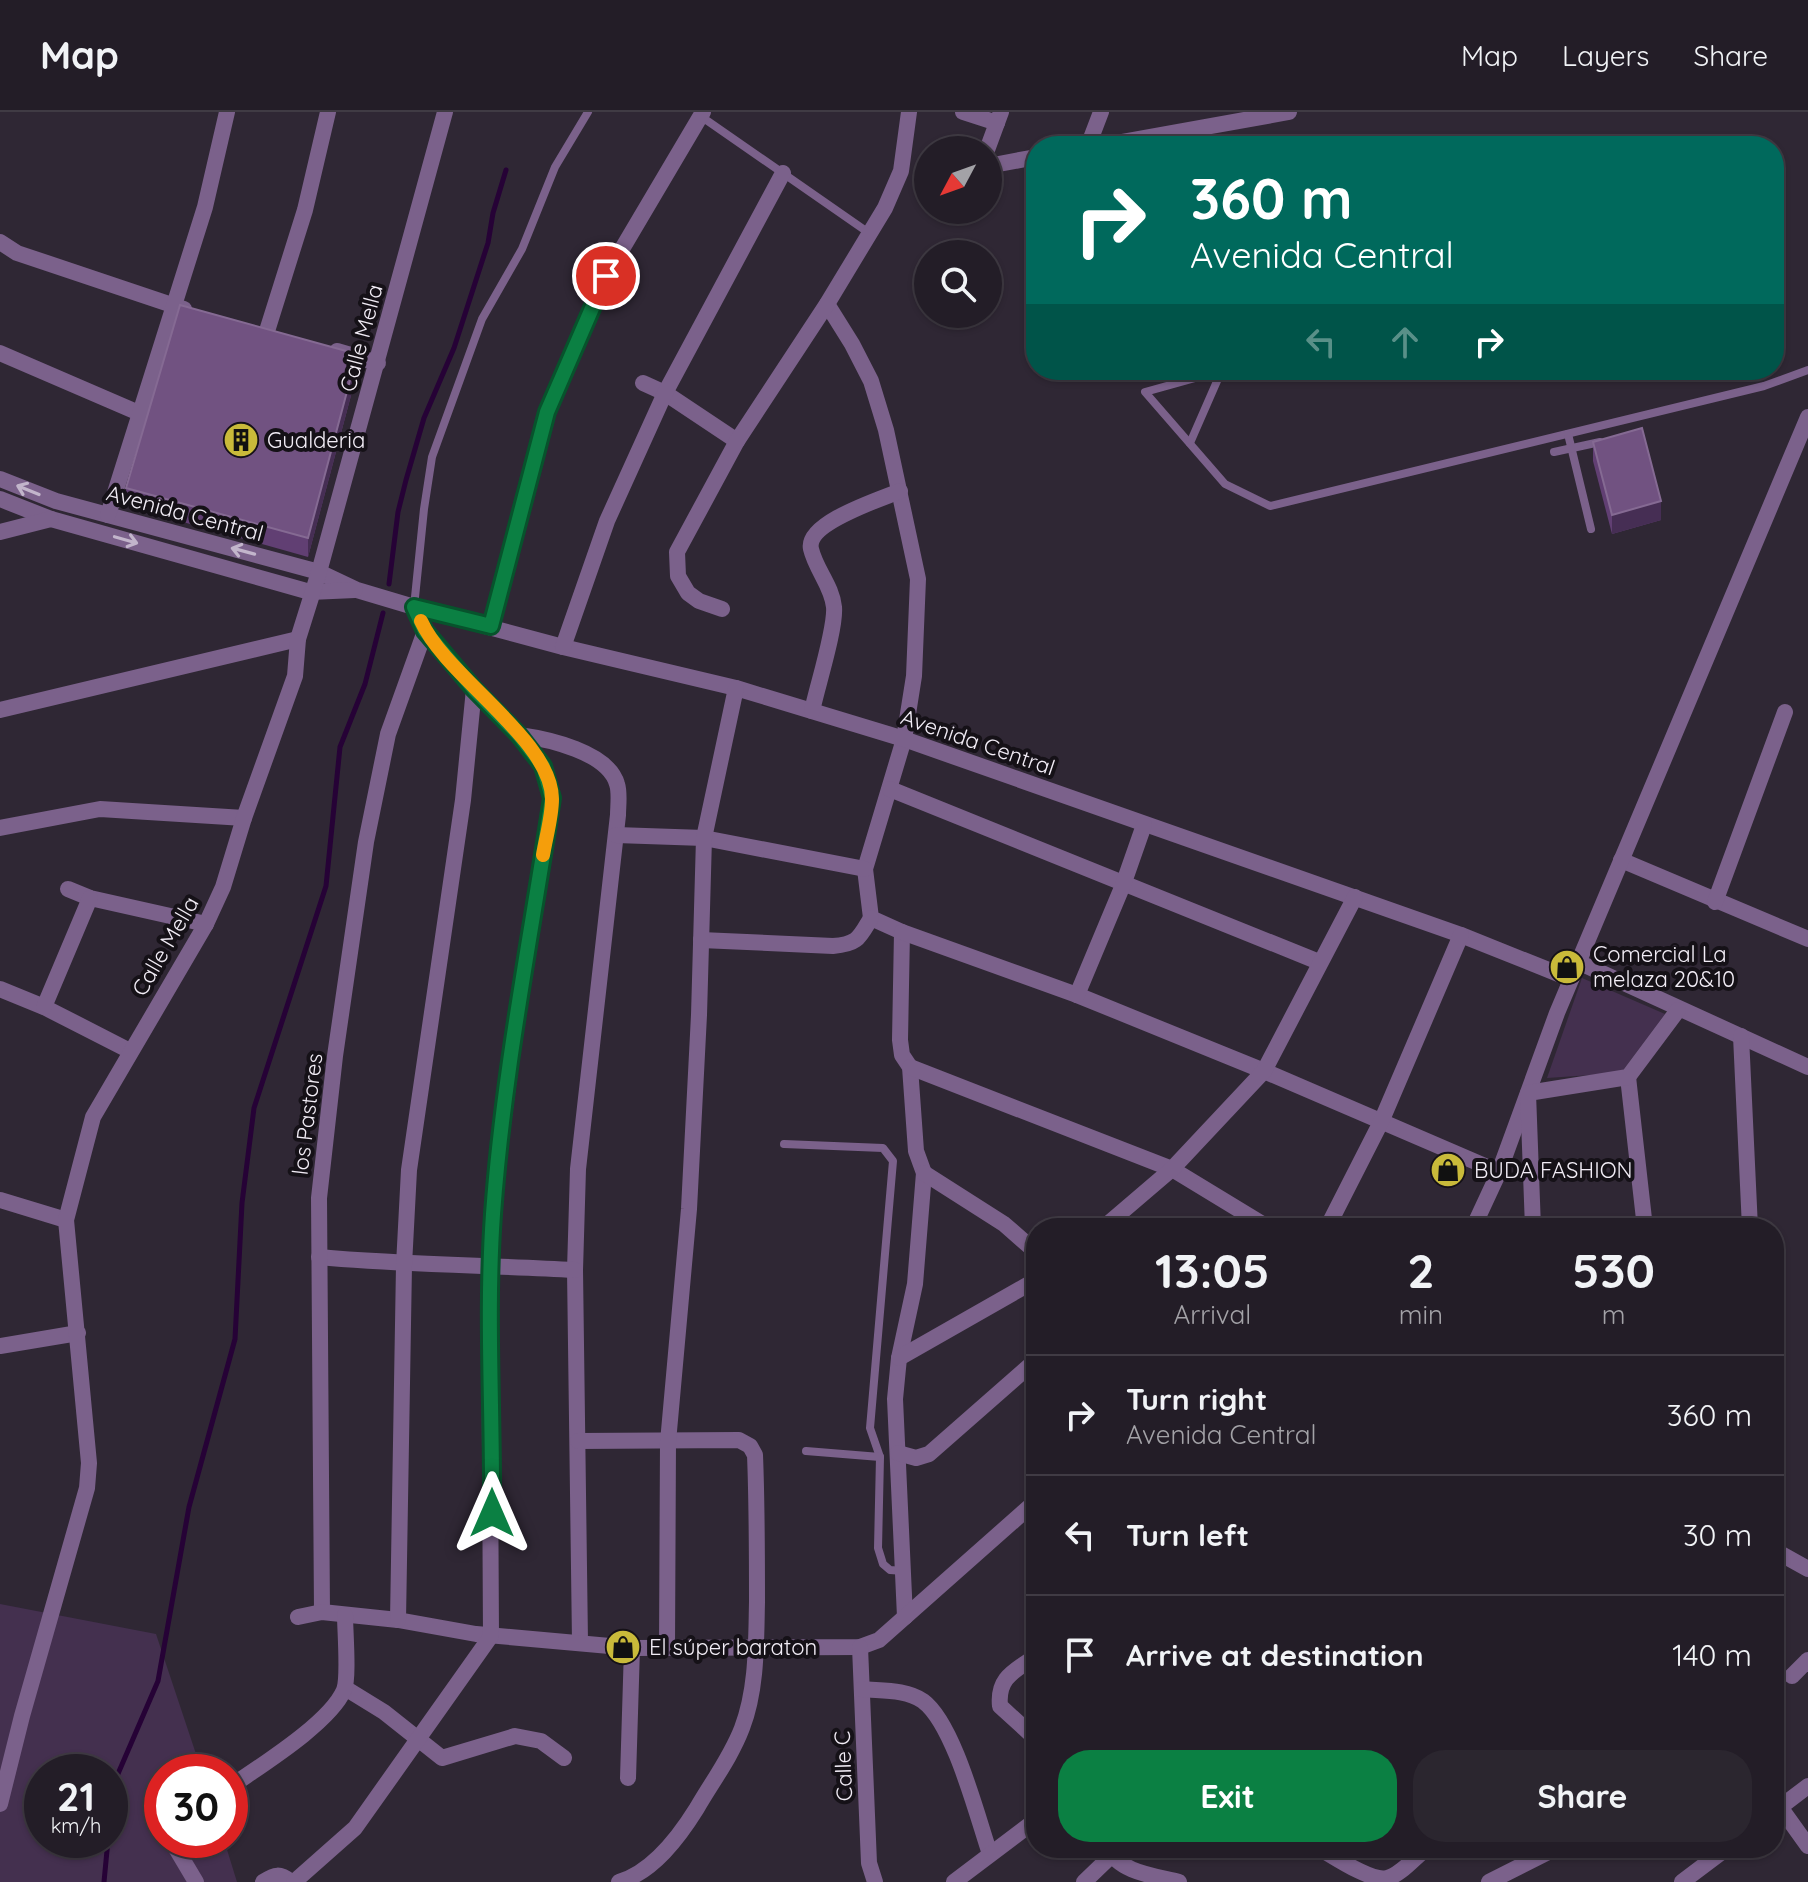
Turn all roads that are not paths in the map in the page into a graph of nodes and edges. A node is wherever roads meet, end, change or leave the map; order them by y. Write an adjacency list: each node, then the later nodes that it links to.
1 (227, 112): 20 (street)
2 (328, 112): 22 (street)
3 (445, 112): 25 (street, Calle Mella)
4 (588, 112): 51 (lane)
5 (909, 112): 17 (street)
6 (963, 112): 10 (street)
7 (1101, 112): 12 (street)
8 (1289, 112): 11 (street)
9 (699, 113): 16 (lane); 53 (street)
10 (999, 118)
11 (1204, 120): 13 (street)
12 (1092, 136)
13 (1139, 136)
14 (1026, 159): 15 (street)
15 (1002, 163)
16 (783, 173): 17 (lane); 32 (street)
17 (870, 233): 19 (street)
18 (0, 242): 20 (street)
19 (827, 304): 37 (street); 42 (street)
20 (173, 306): 21 (street); 33 (street)
21 (200, 313)
22 (267, 331)
23 (322, 347): 25 (street)
24 (0, 353): 33 (street)
25 (378, 363): 48 (street, Calle Mella)
26 (1808, 370): 27 (lane)
27 (1784, 379)
28 (1189, 380): 38 (lane)
29 (1218, 380): 38 (lane)
30 (1780, 380): 35 (lane)
31 (643, 383): 32 (street)
32 (665, 393): 37 (street); 56 (street)
33 (139, 413): 44 (street)
34 (1807, 424): 70 (street)
35 (1568, 434): 38 (lane); 39 (lane)
36 (1612, 439): 39 (lane)
37 (737, 441): 52 (street)
38 (1190, 443)
39 (1571, 448): 40 (lane); 46 (lane)
40 (1554, 452)
41 (0, 479): 44 (street, Avenida Central, one-way to 41)
42 (900, 491): 60 (street); 63 (street)
43 (0, 499): 45 (street, Avenida Central)
44 (108, 515): 48 (street, Avenida Central, one-way to 44)
45 (51, 519): 47 (street); 50 (street, Avenida Central, one-way to 50)
46 (1591, 529)
47 (0, 532)
48 (319, 572): 49 (street, Avenida Central); 50 (street, Calle Mella)
49 (357, 590): 50 (street, Avenida Central); 51 (street, Avenida Central)
50 (310, 592): 55 (street, Calle Mella)
51 (414, 607): 53 (street, Avenida Central); 54 (street)
52 (722, 609)
53 (491, 626): 56 (street, Avenida Central)
54 (425, 631): 58 (street); 112 (street, los Pastores)
55 (298, 639): 59 (street); 65 (street, Calle Mella)
56 (563, 647): 57 (street, Avenida Central)
57 (736, 688): 60 (street, Avenida Central); 69 (street)
58 (474, 689): 62 (street); 113 (street)
59 (0, 710)
60 (812, 711): 63 (street, Avenida Central)
61 (1785, 712): 76 (street)
62 (519, 735): 68 (street); 114 (street)
63 (904, 739): 64 (street); 66 (street, Avenida Central)
64 (890, 789): 71 (street); 72 (street)
65 (244, 818): 67 (street); 78 (street, Calle Mella)
66 (1144, 825): 72 (street); 74 (street, Avenida Central)
67 (0, 828)
68 (616, 835): 69 (street); 115 (street)
69 (704, 838): 71 (street); 82 (street)
70 (1621, 860): 76 (street); 84 (street)
71 (865, 869): 77 (street)
72 (1123, 885): 83 (street); 87 (street)
73 (68, 889): 75 (street)
74 (1355, 897): 80 (street, Avenida Central); 83 (street)
75 (90, 898): 78 (street); 88 (street)
76 (1715, 902): 81 (street)
77 (871, 918): 79 (street); 82 (street)
78 (206, 924): 91 (street, Calle Mella)
79 (902, 932): 87 (street); 92 (street)
80 (1461, 935): 85 (street, Avenida Central); 97 (street)
81 (1808, 939)
82 (701, 940): 122 (street)
83 (1319, 962): 94 (street)
84 (1578, 962): 85 (street); 89 (street)
85 (1571, 979): 96 (street)
86 (0, 989): 88 (street)
87 (1077, 995): 94 (street)
88 (44, 1007): 91 (street)
89 (1678, 1010): 90 (street); 95 (street)
90 (1741, 1036): 93 (street); 109 (street)
91 (130, 1051): 110 (street, Calle Mella)
92 (910, 1067): 99 (street); 101 (street)
93 (1808, 1067)
94 (1264, 1071): 97 (street); 99 (street)
95 (1628, 1077): 96 (street); 108 (street)
96 (1528, 1093): 100 (street); 107 (street)
97 (1381, 1122): 100 (street); 105 (street)
98 (784, 1144): 125 (lane)
99 (1172, 1169): 103 (street); 104 (street)
100 (1499, 1172): 106 (street)
101 (924, 1173): 111 (street); 119 (street)
102 (0, 1200): 110 (street)
103 (1115, 1218)
104 (1253, 1218)
105 (1332, 1218)
106 (1478, 1218)
107 (1533, 1218)
108 (1644, 1218)
109 (1750, 1218)
110 (66, 1220): 117 (street, Calle Mella)
111 (1026, 1243)
112 (319, 1257): 113 (street); 130 (street, los Pastores)
113 (404, 1265): 114 (street); 134 (street)
114 (489, 1265): 115 (street); 135 (street)
115 (575, 1270): 121 (street)
116 (1026, 1286): 119 (street)
117 (78, 1333): 118 (street); 152 (street, Calle Mella)
118 (0, 1346)
119 (899, 1358): 124 (street)
120 (1026, 1369): 124 (street)
121 (578, 1441): 122 (street); 136 (street)
122 (668, 1442): 139 (street); 140 (street)
123 (806, 1451): 125 (lane)
124 (898, 1453): 129 (street)
125 (880, 1457): 129 (lane)
126 (1026, 1510): 133 (street)
127 (1784, 1556): 128 (street)
128 (1808, 1569)
129 (904, 1571): 133 (street)
130 (322, 1612): 131 (street); 132 (street)
131 (345, 1615): 134 (street); 144 (street)
132 (298, 1617)
133 (905, 1617): 137 (street)
134 (398, 1620): 135 (street)
135 (491, 1636): 136 (street); 147 (street)
136 (580, 1642): 138 (street)
137 (860, 1647): 140 (street); 145 (street, Calle C)
138 (632, 1648): 139 (street); 150 (street)
139 (667, 1648): 140 (street)
140 (756, 1648): 169 (street)
141 (1808, 1660): 143 (street)
142 (1026, 1663): 146 (street)
143 (1792, 1676)
144 (345, 1688): 147 (street); 149 (street)
145 (862, 1689): 157 (street); 170 (street, Calle C)
146 (1026, 1730)
147 (417, 1740): 148 (street); 168 (street)
148 (564, 1758)
149 (248, 1775)
150 (628, 1778)
151 (1808, 1786): 153 (street)
152 (0, 1804)
153 (1784, 1805)
154 (1784, 1818): 156 (street)
155 (1026, 1827): 157 (street)
156 (1808, 1846)
157 (990, 1854): 171 (street)
158 (182, 1858): 166 (street)
159 (1105, 1858): 172 (street)
160 (1119, 1858): 173 (street)
161 (1337, 1858): 162 (street)
162 (1415, 1858)
163 (1536, 1858): 174 (street)
164 (1715, 1858): 165 (street)
165 (1690, 1880)
166 (196, 1882)
167 (263, 1882): 168 (street)
168 (293, 1882)
169 (619, 1882)
170 (875, 1882)
171 (954, 1882)
172 (1084, 1882)
173 (1179, 1882)
174 (1489, 1882)

